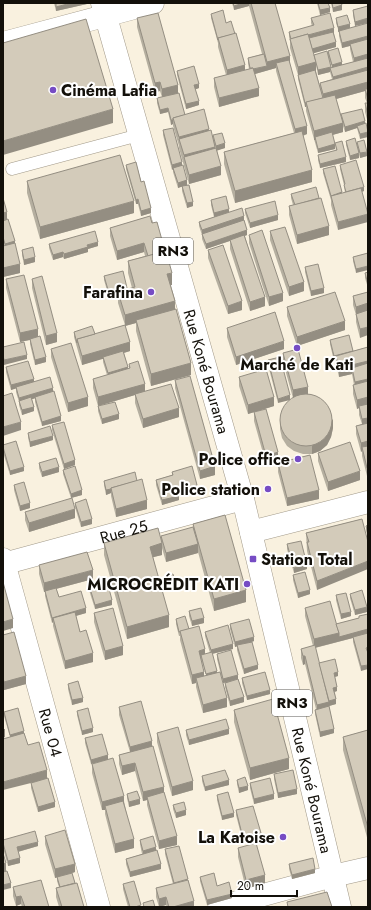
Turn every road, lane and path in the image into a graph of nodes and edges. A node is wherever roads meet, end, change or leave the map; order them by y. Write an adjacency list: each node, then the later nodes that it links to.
1 (152, 3): 2 (main road)
2 (103, 9): 3 (main road); 4 (main road, Rue Koné Bourama / RN3)
3 (3, 43)
4 (140, 135): 5 (lane); 6 (main road, Rue Koné Bourama / RN3)
5 (12, 169)
6 (243, 499): 8 (main road, Rue Koné Bourama / RN3); 9 (main road, Rue 25)
7 (368, 502): 8 (main road)
8 (251, 532): 11 (main road, Rue Koné Bourama / RN3)
9 (3, 562): 12 (main road, Rue 04)
10 (368, 868): 11 (main road)
11 (333, 876): 13 (main road); 14 (main road, Rue Koné Bourama / RN3)
12 (99, 907)
13 (219, 907)
14 (340, 907)

